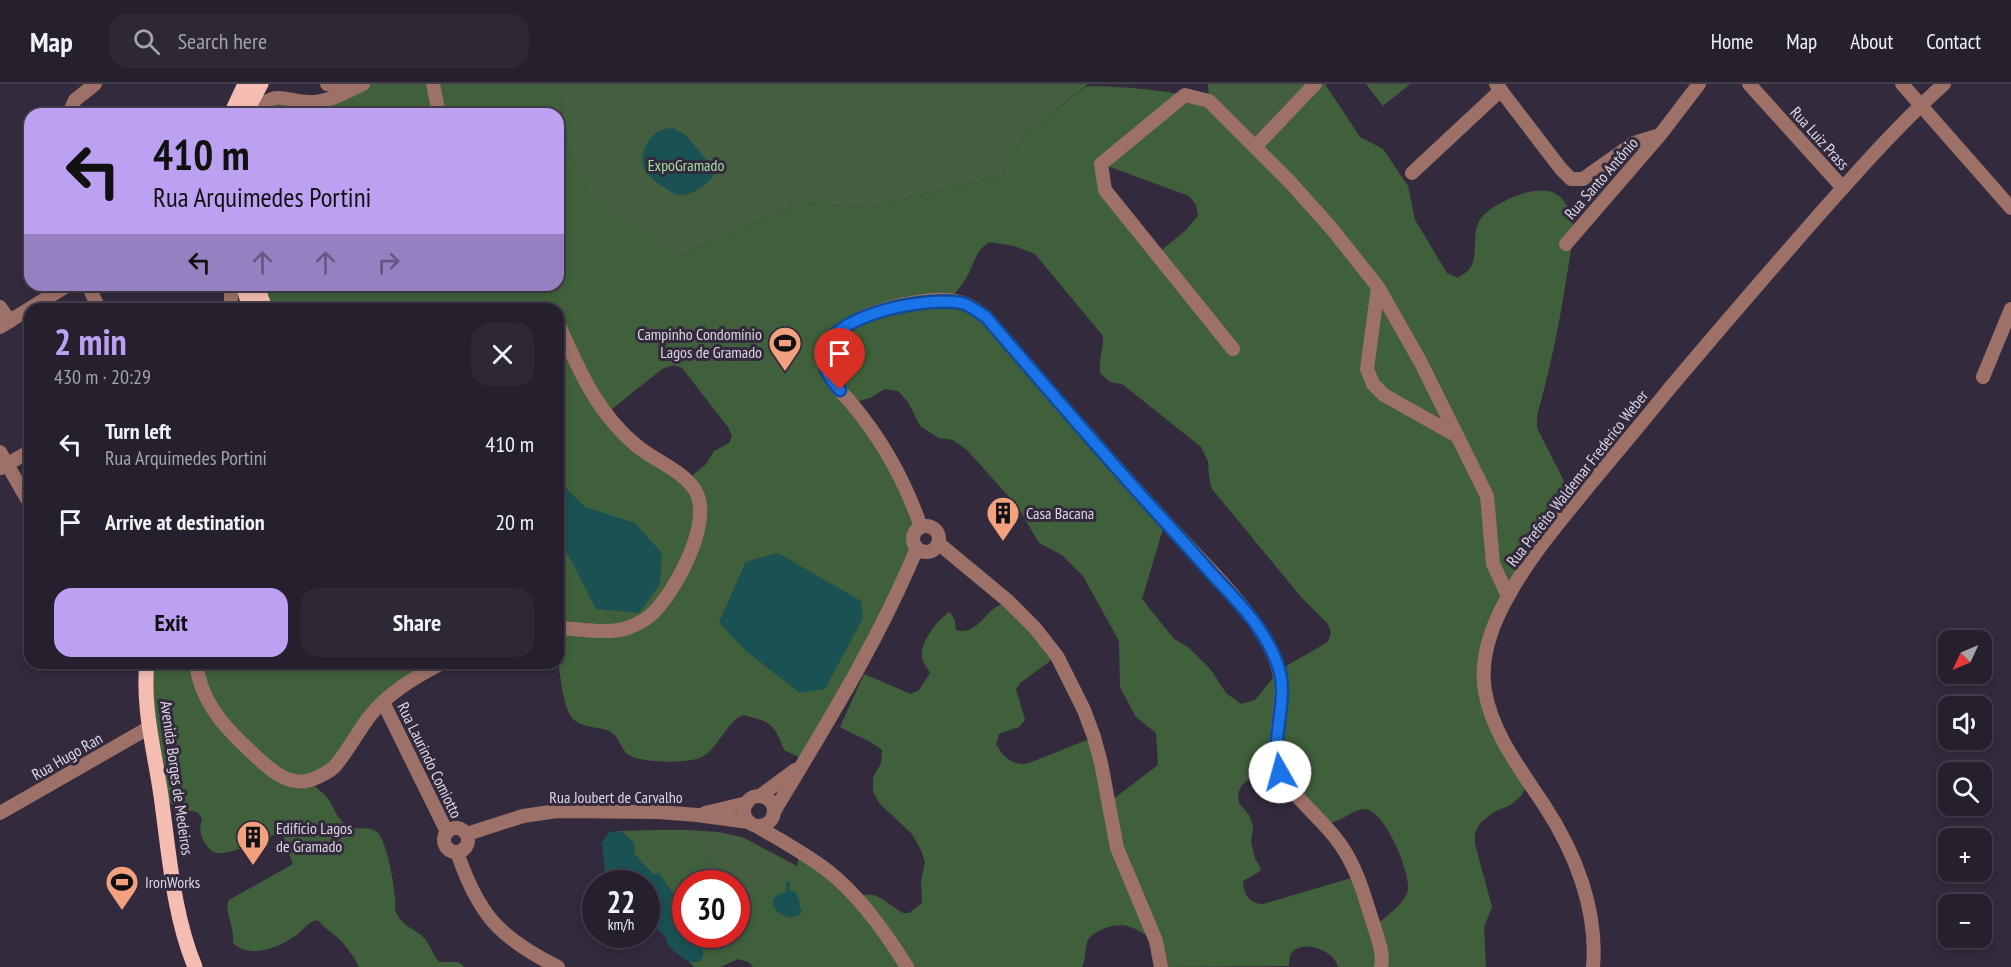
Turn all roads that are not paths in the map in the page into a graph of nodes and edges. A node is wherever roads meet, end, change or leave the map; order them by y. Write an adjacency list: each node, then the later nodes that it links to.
1 (95, 84): 15 (street)
2 (245, 84): 16 (main road)
3 (261, 84): 17 (main road)
4 (327, 84): 13 (street)
5 (363, 84): 13 (street)
6 (433, 84): 19 (street)
7 (1315, 84): 21 (street)
8 (1699, 84): 20 (street, Rua Santo Antônio)
9 (1749, 84): 23 (street, Rua Luiz Prass)
10 (1902, 84): 14 (street)
11 (1944, 84): 14 (street, Rua Prefeito Waldemar Frederico Weber)
12 (1498, 87): 20 (street, Rua Santo Antônio); 22 (street)
13 (350, 90): 18 (street)
14 (1920, 105): 23 (street, Rua Prefeito Waldemar Frederico Weber); 24 (street)
15 (72, 108)
16 (234, 108)
17 (248, 108)
18 (260, 108)
19 (438, 108)
20 (1660, 135): 25 (street, Rua Santo Antônio)
21 (1255, 147): 26 (street); 36 (street)
22 (1412, 173)
23 (1843, 188): 45 (street, Rua Prefeito Waldemar Frederico Weber)
24 (2011, 208)
25 (1566, 244)
26 (1378, 286): 38 (street); 38 (street)
27 (58, 291): 29 (street)
28 (242, 291): 30 (main road)
29 (39, 303)
30 (257, 303)
31 (0, 307): 34 (street)
32 (2011, 309): 37 (street)
33 (24, 312): 34 (street)
34 (5, 324)
35 (564, 336): 46 (street)
36 (1233, 349)
37 (1983, 377)
38 (1458, 436): 45 (street)
39 (24, 453): 40 (street)
40 (2, 462): 41 (street)
41 (24, 495)
42 (921, 527): 43 (street); 44 (street); 67 (street)
43 (938, 543): 44 (street); 66 (street)
44 (917, 548): 52 (street)
45 (1508, 596): 68 (street, Rua Prefeito Waldemar Frederico Weber)
46 (564, 628)
47 (147, 669): 51 (main road, Avenida Borges de Medeiros)
48 (197, 669): 50 (street)
49 (432, 669): 50 (street)
50 (383, 702): 59 (street, Rua Laurindo Comiotto)
51 (150, 728): 55 (street, Rua Hugo Ran); 63 (main road, Avenida Borges de Medeiros)
52 (801, 765): 53 (street); 57 (street)
53 (760, 796): 54 (street); 57 (street)
54 (747, 802): 56 (street, Rua Joubert de Carvalho); 58 (street)
55 (0, 813)
56 (697, 815): 58 (street, Rua Joubert de Carvalho); 60 (street, Rua Joubert de Carvalho)
57 (773, 815): 58 (street); 61 (street, Rua Joubert de Carvalho)
58 (753, 824): 61 (street, Rua Joubert de Carvalho)
59 (447, 832): 60 (street); 62 (street)
60 (466, 834): 62 (street)
61 (800, 851): 65 (street, Rua Joubert de Carvalho)
62 (457, 852): 64 (street)
63 (195, 967)
64 (558, 967)
65 (907, 967)
66 (1161, 967)
67 (1381, 967)
68 (1593, 967)

